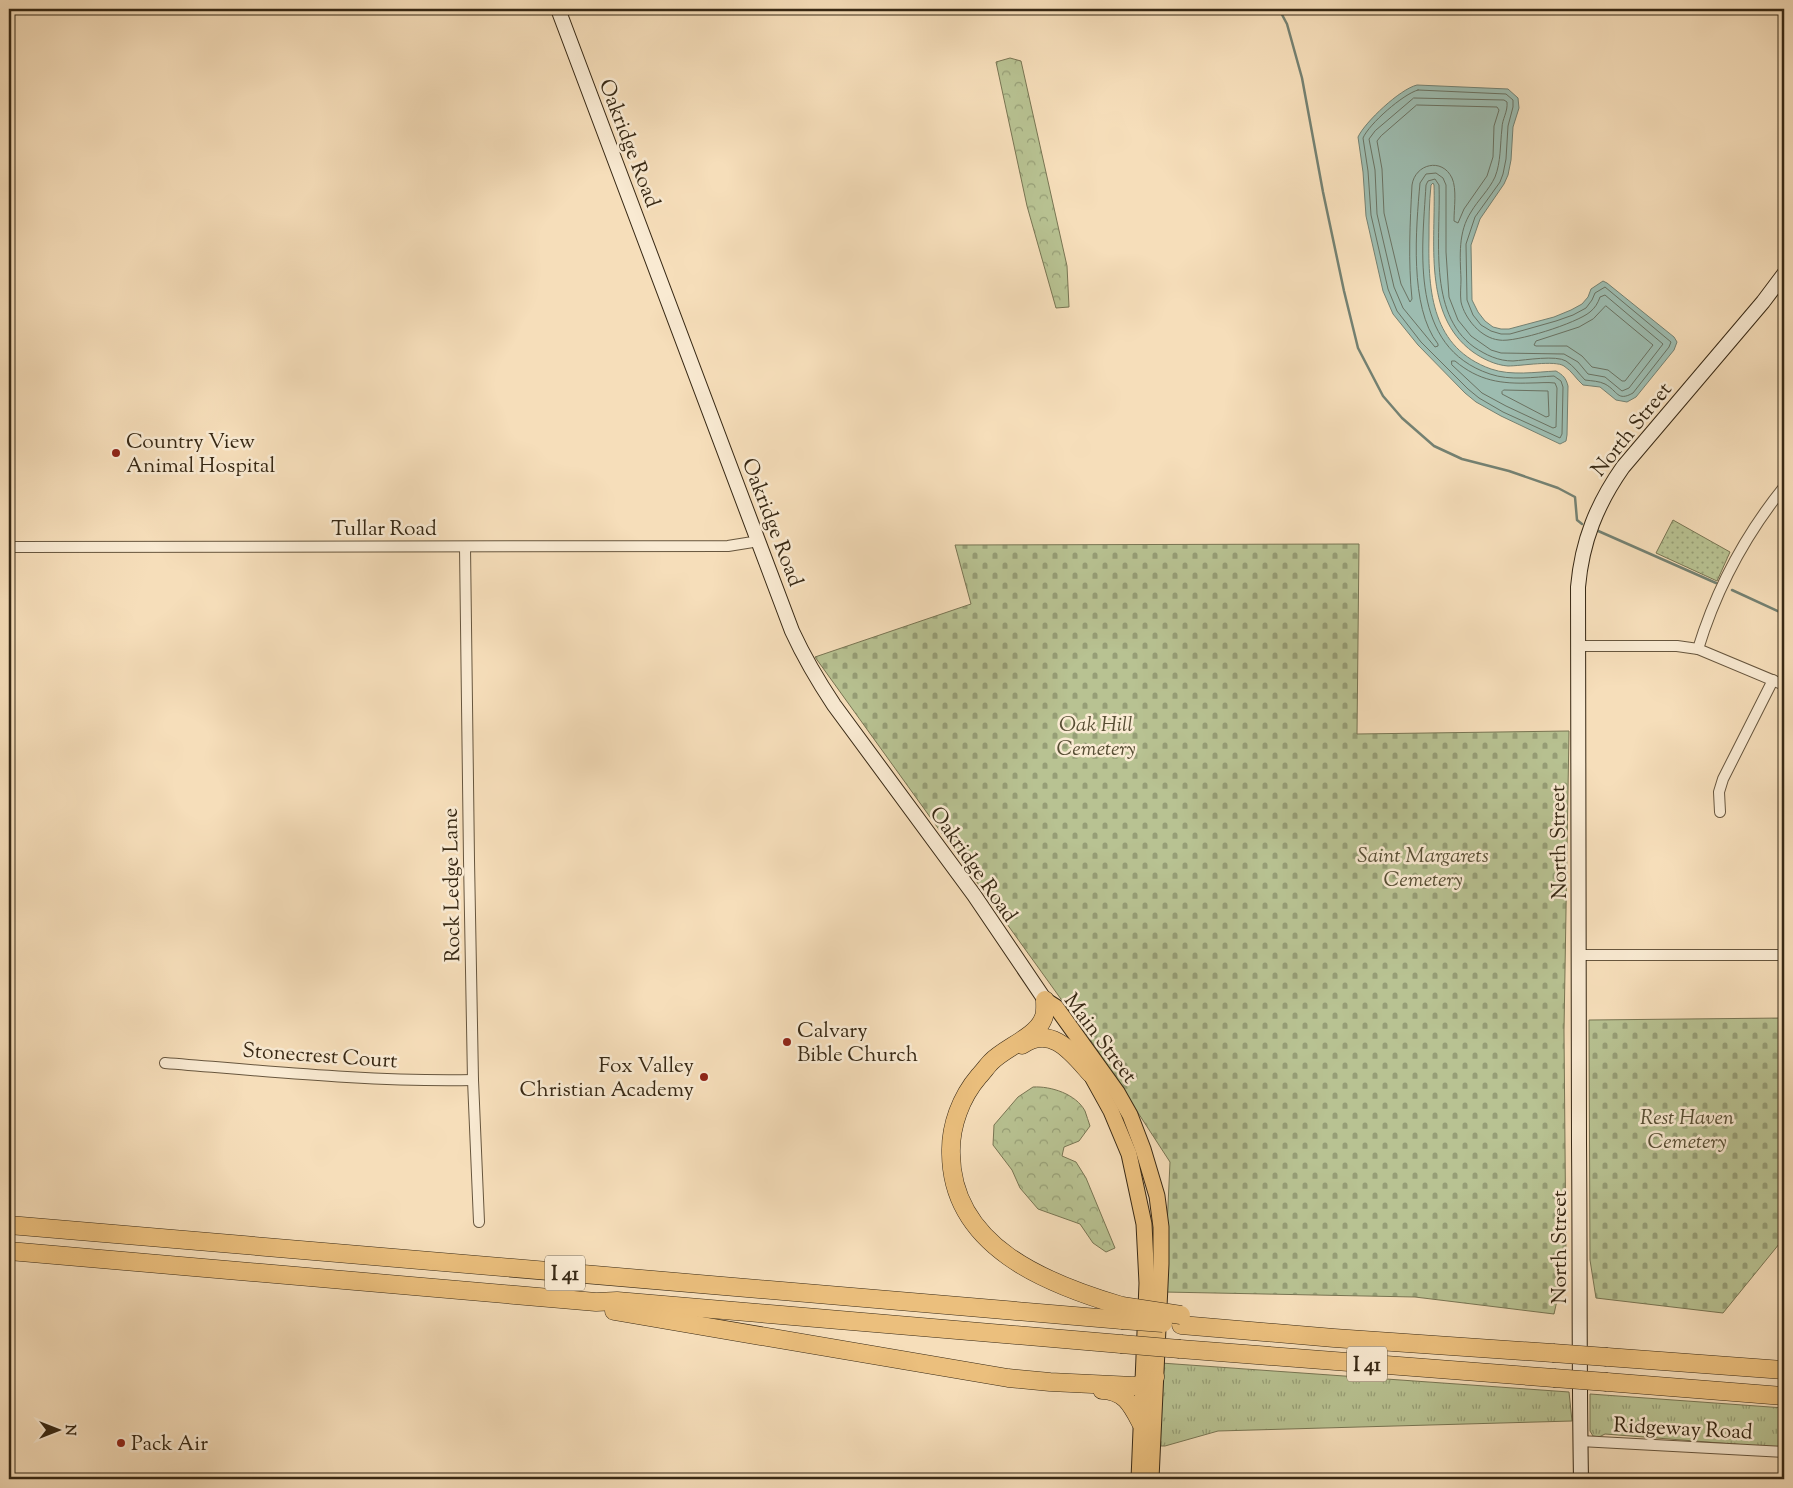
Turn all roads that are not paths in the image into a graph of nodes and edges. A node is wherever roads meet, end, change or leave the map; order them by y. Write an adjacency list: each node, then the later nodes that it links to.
1 (558, 9): 4 (street, Oakridge Road)
2 (1784, 274): 7 (street, North Street)
3 (1784, 487): 8 (street)
4 (759, 541): 6 (street, Tullar Road); 14 (street, Oakridge Road)
5 (9, 547): 6 (street, Tullar Road)
6 (465, 547): 18 (street, Rock Ledge Lane)
7 (1578, 646): 8 (street); 12 (street, North Street)
8 (1698, 649): 9 (street)
9 (1772, 680): 10 (street); 11 (street)
10 (1784, 685)
11 (1720, 812)
12 (1579, 955): 13 (street); 29 (street, North Street)
13 (1784, 955)
14 (1045, 1000): 16 (highway); 17 (main road, Main Street); 26 (main road, Main Street)
15 (164, 1063): 18 (street, Stonecrest Court)
16 (986, 1068): 17 (highway); 23 (highway)
17 (1090, 1074): 26 (main road, Main Street)
18 (473, 1080): 19 (street, Rock Ledge Lane)
19 (479, 1222)
20 (9, 1225): 23 (highway, I 41)
21 (9, 1251): 22 (highway, I 41)
22 (596, 1302): 25 (highway); 27 (highway, I 41, bridge)
23 (1122, 1313): 24 (highway, I 41, bridge)
24 (1784, 1370)
25 (1008, 1378): 26 (highway); 28 (highway)
26 (1149, 1380): 28 (main road, Main Street); 32 (main road, Main Street)
27 (1784, 1396)
28 (1141, 1423): 31 (main road, Main Street)
29 (1580, 1442): 30 (street, Ridgeway Road); 33 (street, North Street)
30 (1784, 1452)
31 (1139, 1479)
32 (1150, 1479)
33 (1581, 1479)

